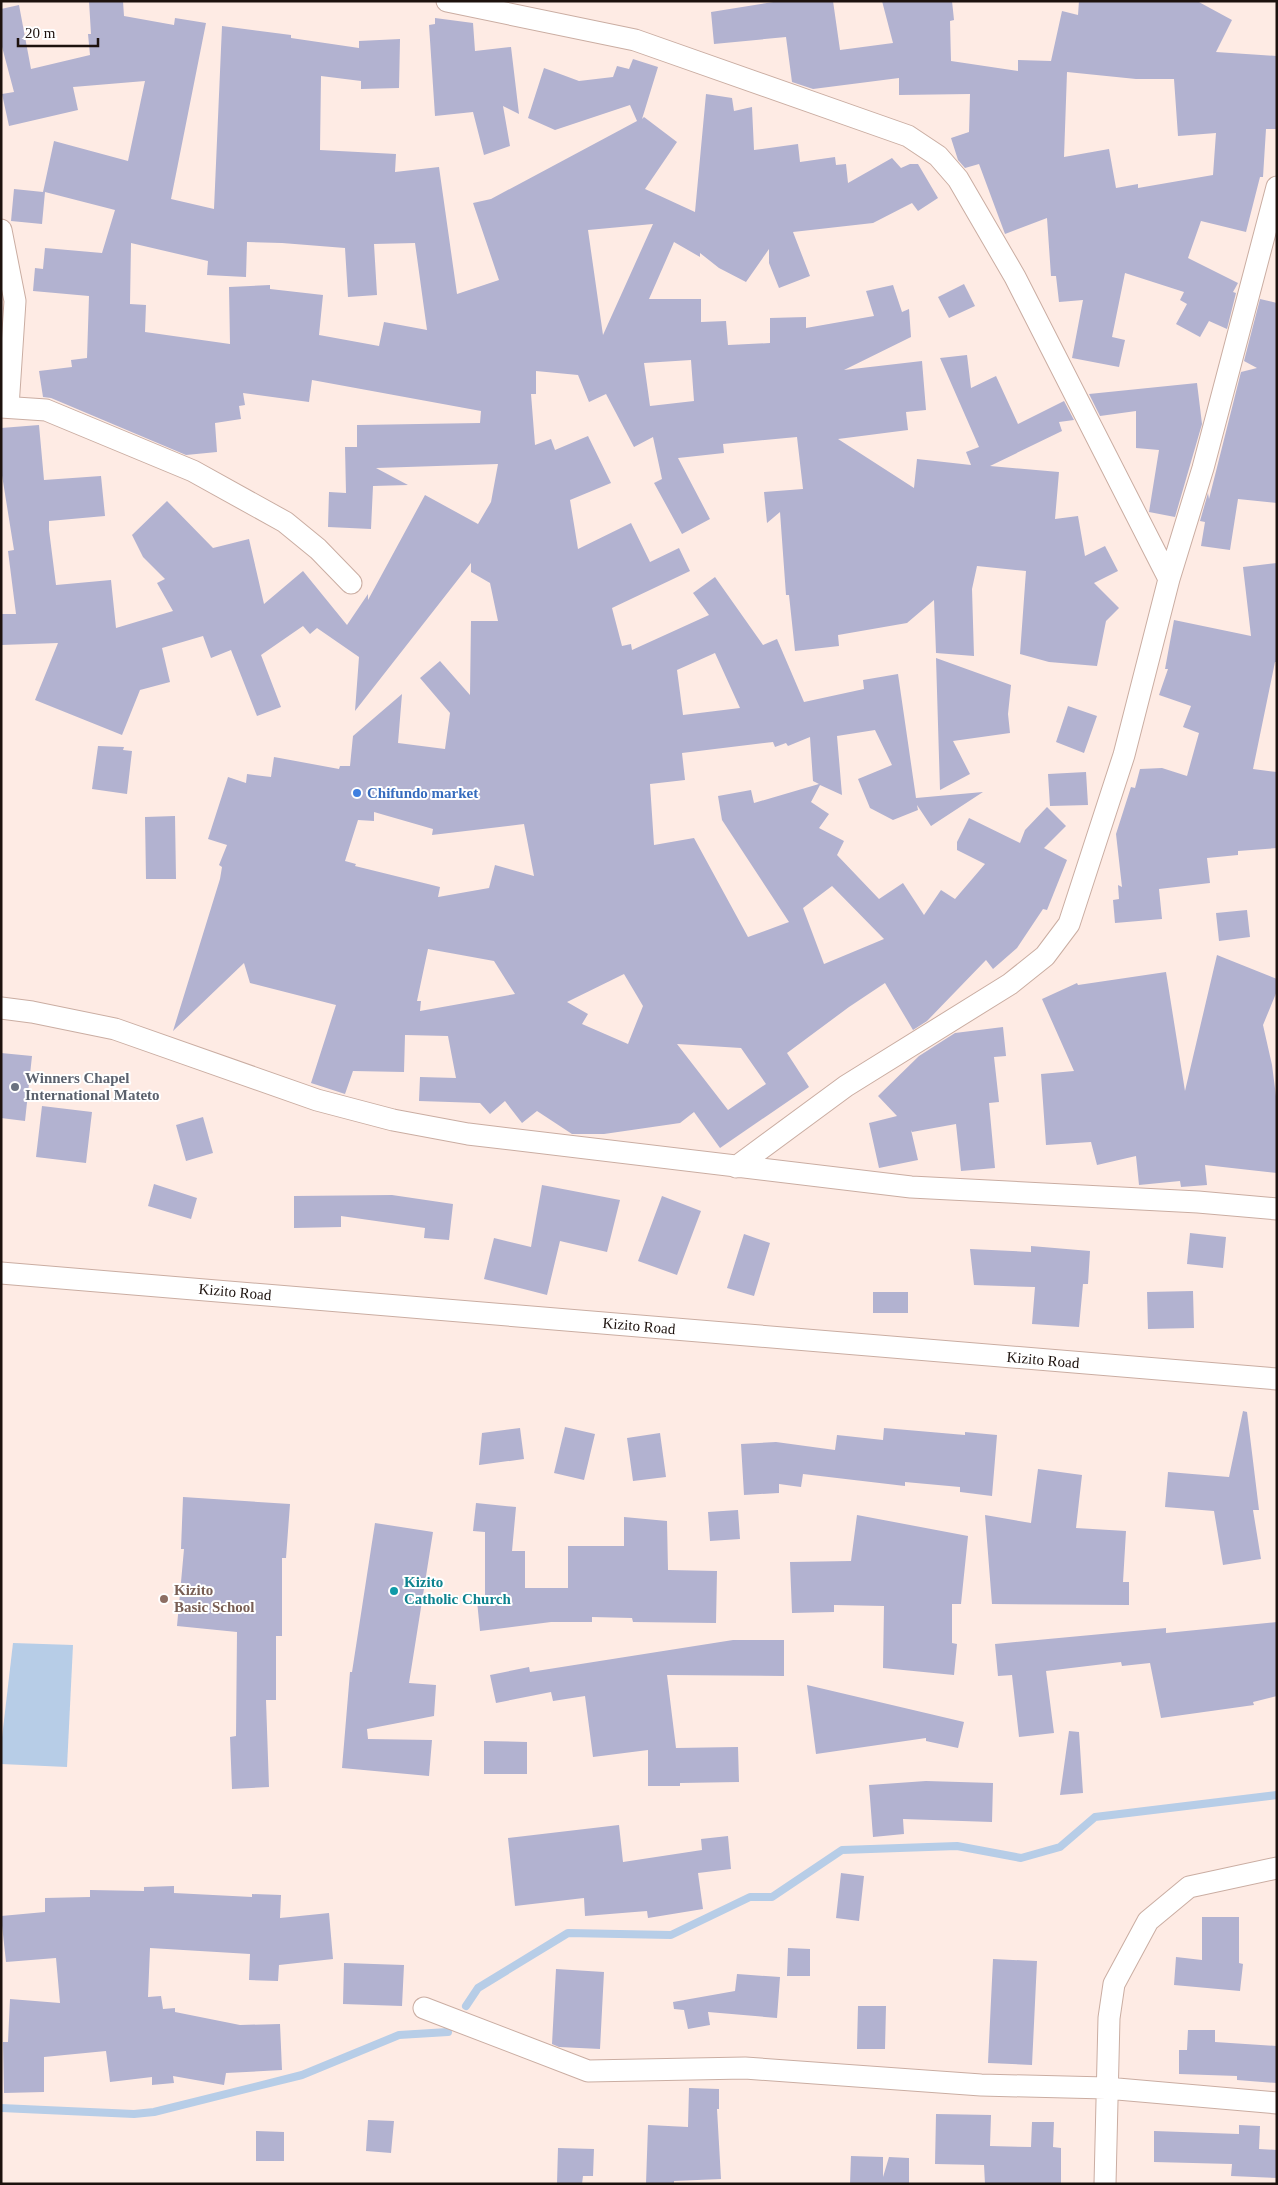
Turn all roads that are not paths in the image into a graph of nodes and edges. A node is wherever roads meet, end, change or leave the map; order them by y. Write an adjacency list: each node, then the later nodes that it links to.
1 (447, 1): 5 (street)
2 (1277, 187): 5 (street)
3 (1, 230): 4 (street)
4 (5, 407): 6 (street)
5 (1169, 579): 8 (street)
6 (351, 583)
7 (1, 1008): 8 (street)
8 (736, 1167): 9 (street)
9 (1277, 1209)
10 (1, 1273): 11 (street, Kizito Road)
11 (1277, 1380)
12 (1277, 1868): 14 (street)
13 (424, 2008): 14 (street)
14 (1106, 2088): 15 (street); 16 (street)
15 (1277, 2103)
16 (1105, 2184)

